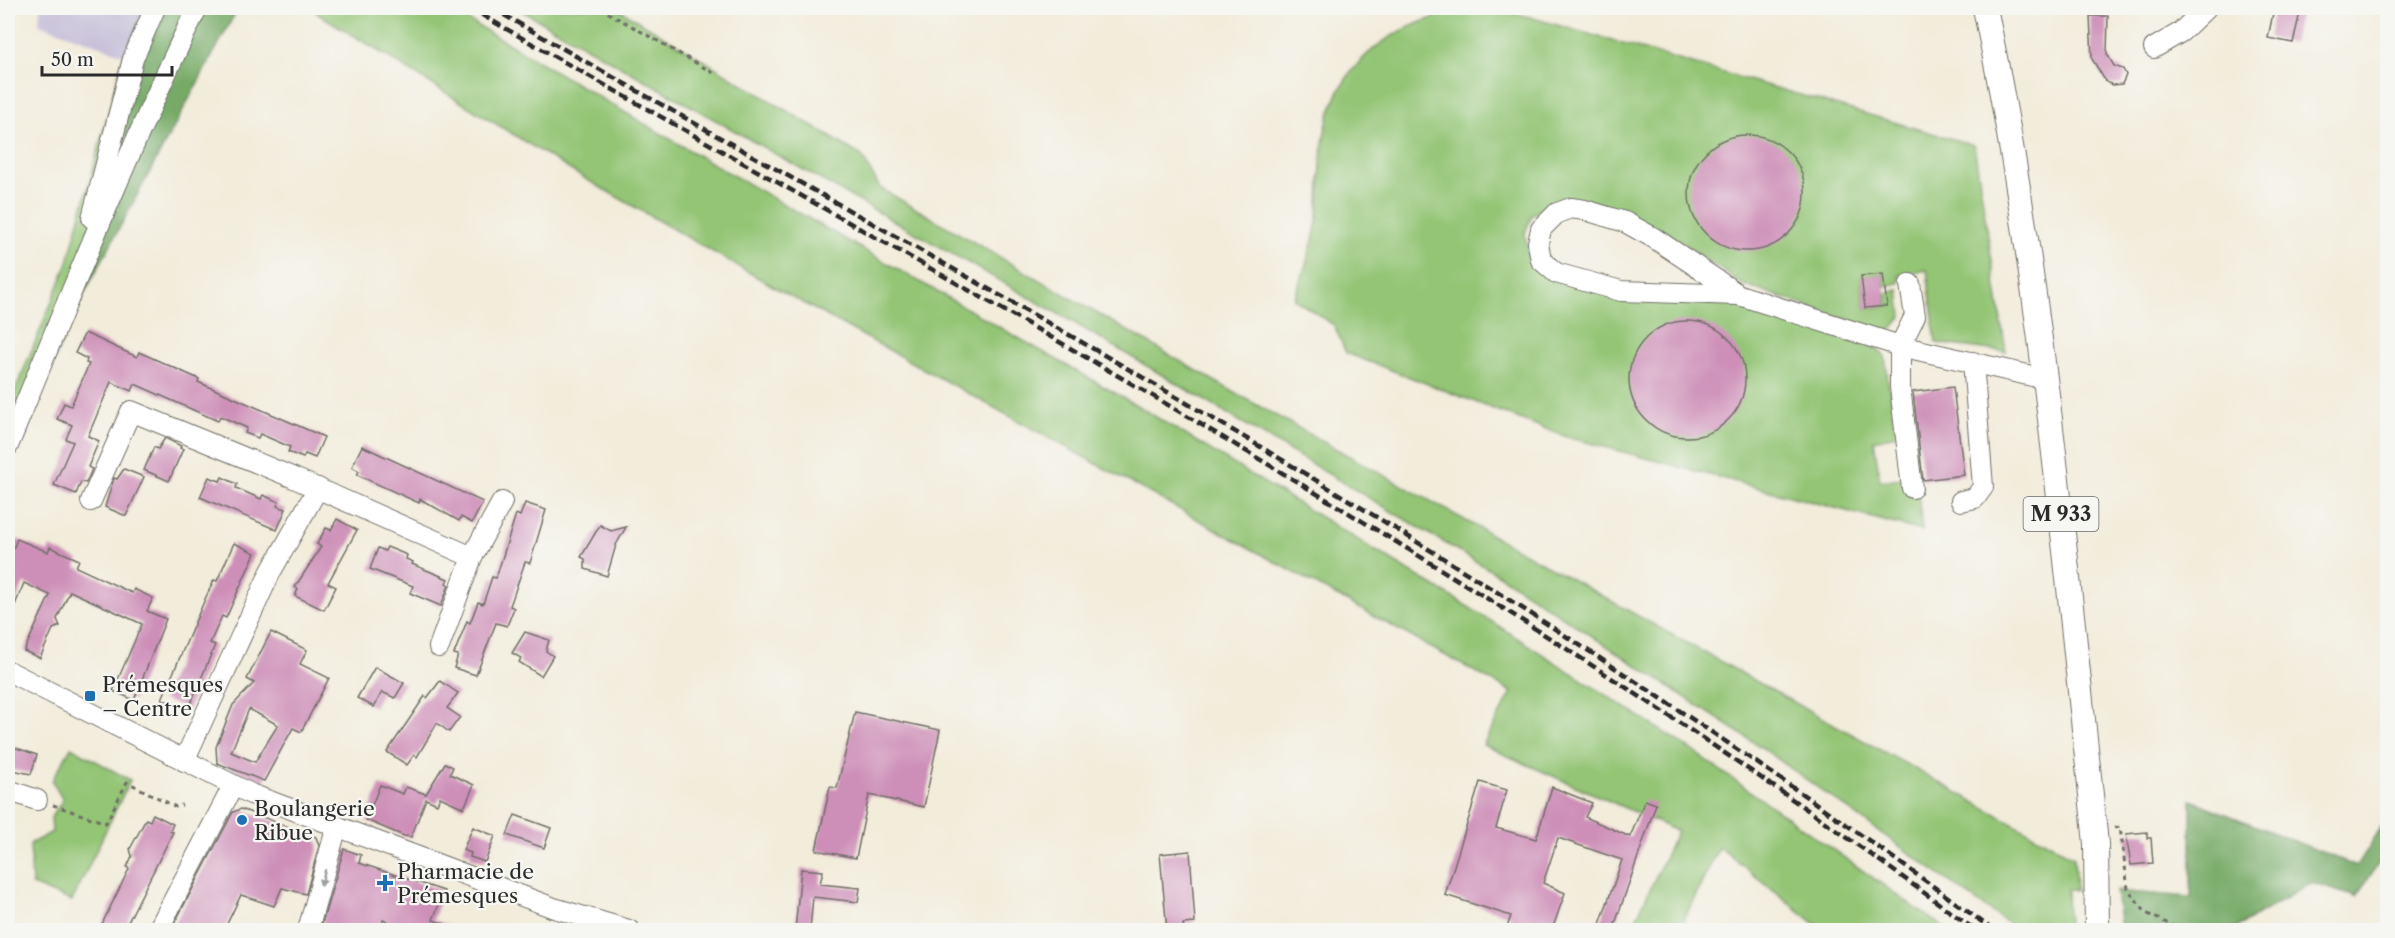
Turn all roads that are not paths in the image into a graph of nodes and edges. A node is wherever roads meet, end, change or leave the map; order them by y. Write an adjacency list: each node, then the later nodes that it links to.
1 (155, 8): 8 (street)
2 (197, 8): 8 (street)
3 (1985, 8): 7 (main road, M 933)
4 (1991, 8): 7 (main road, M 933)
5 (2206, 8): 6 (street)
6 (2154, 48)
7 (1999, 76): 13 (main road, M 933)
8 (76, 278): 14 (street)
9 (1910, 284): 11 (street)
10 (1739, 295): 10 (street); 11 (street)
11 (1900, 346): 12 (street); 16 (street)
12 (1973, 362): 13 (street); 18 (street)
13 (2045, 379): 31 (main road, M 933)
14 (8, 446)
15 (318, 488): 17 (street); 20 (street); 23 (street)
16 (1912, 488)
17 (91, 501)
18 (1961, 501)
19 (502, 502): 20 (street)
20 (472, 557): 21 (street)
21 (439, 647)
22 (8, 672): 23 (street)
23 (184, 761): 24 (street)
24 (233, 786): 27 (street); 28 (street)
25 (8, 790): 26 (street)
26 (37, 800)
27 (337, 825): 29 (street, one-way to 29); 30 (street)
28 (158, 930)
29 (308, 930)
30 (629, 930)
31 (2097, 930)

